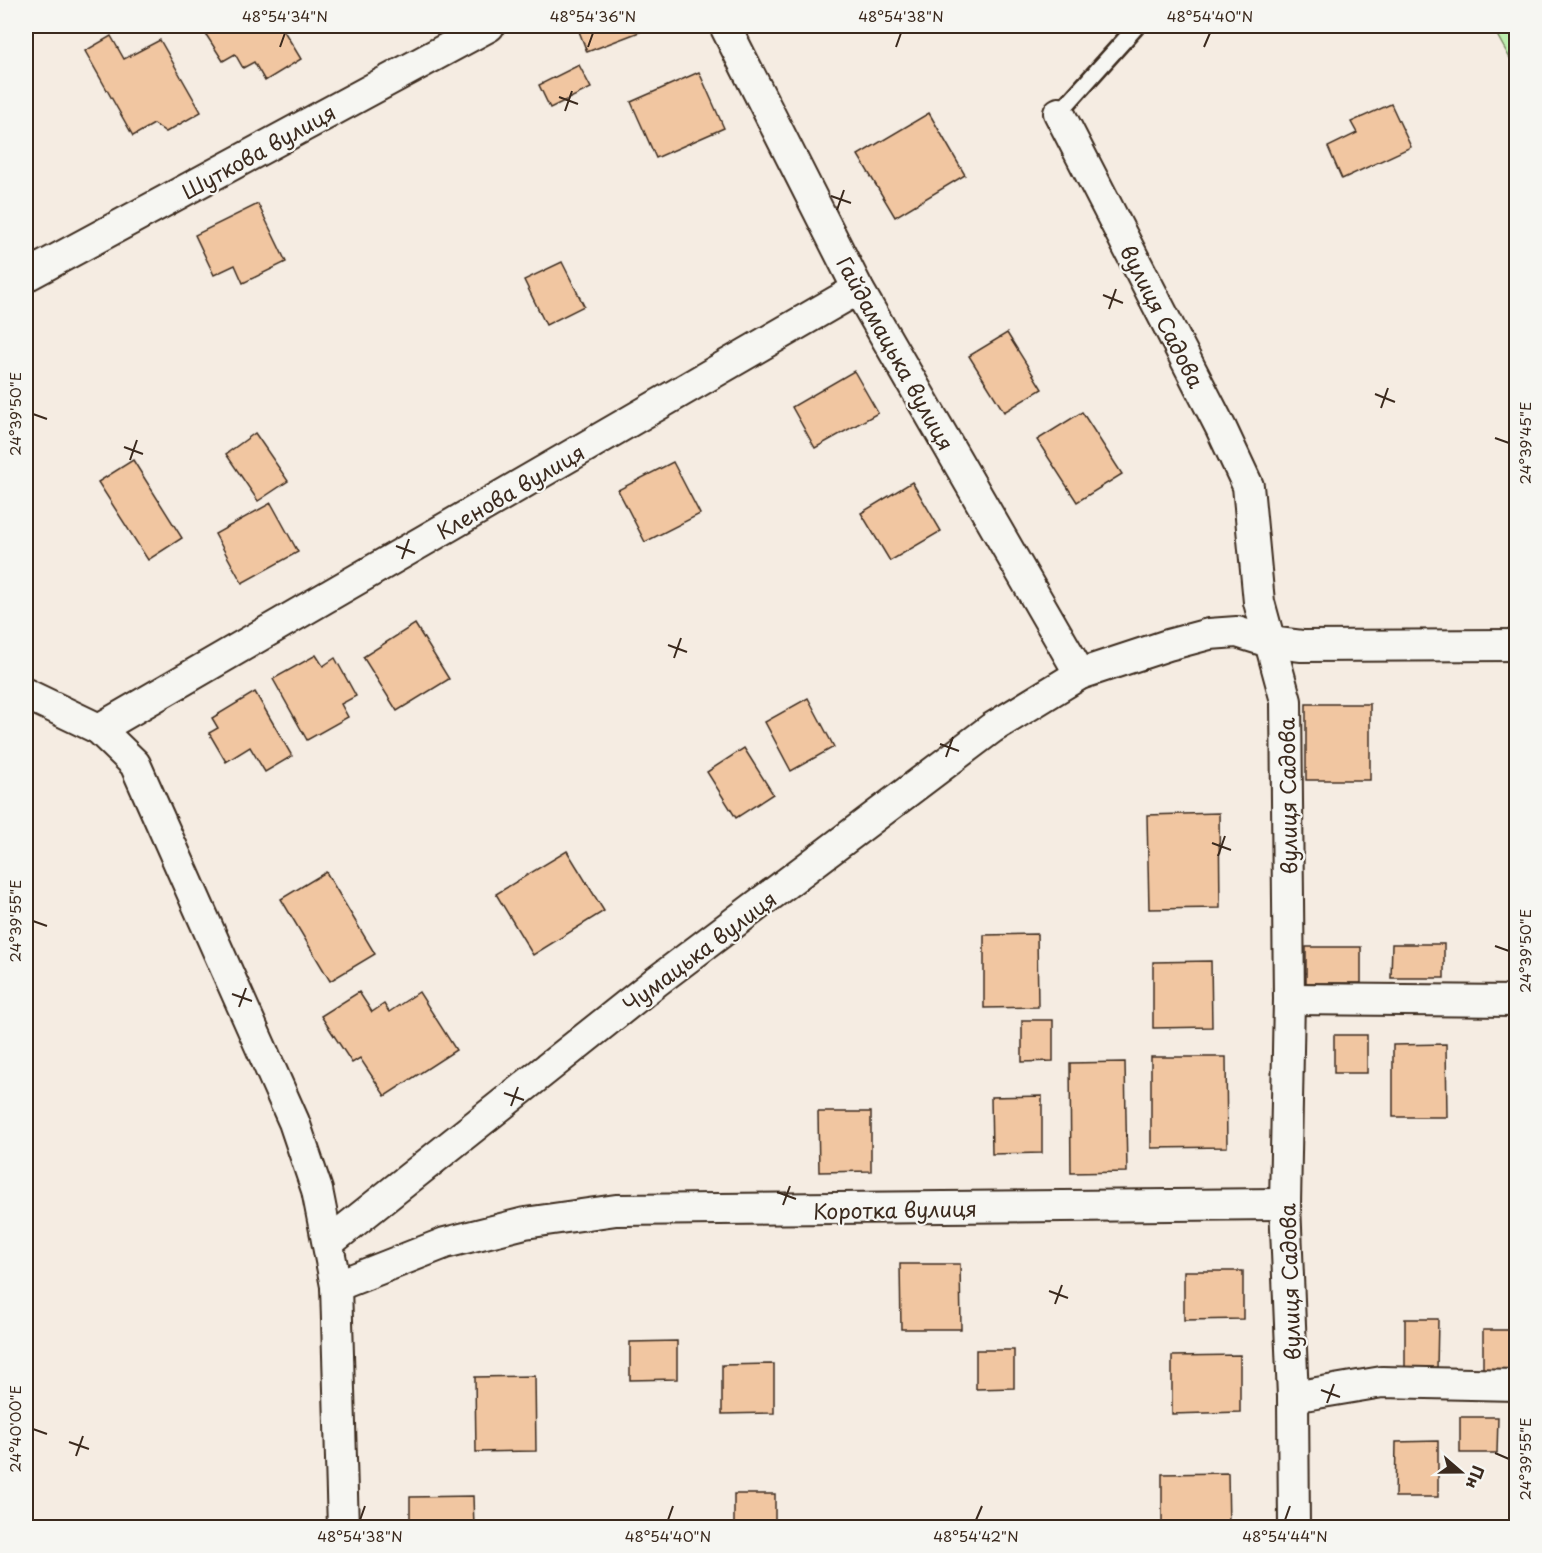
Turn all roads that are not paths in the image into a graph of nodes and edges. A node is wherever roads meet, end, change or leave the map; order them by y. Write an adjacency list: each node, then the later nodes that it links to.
1 (489, 26): 5 (street, Шуткова вулиця)
2 (725, 26): 6 (street, Гайдамацька вулиця)
3 (1137, 26): 4 (lane)
4 (1059, 113): 7 (street, вулиця Садова)
5 (26, 276)
6 (858, 290): 9 (street, Гайдамацька вулиця); 11 (street, Кленова вулиця)
7 (1269, 642): 8 (street, Чумацька вулиця); 9 (street, Чумацька вулиця); 12 (street, вулиця Садова)
8 (1516, 645)
9 (1080, 674): 15 (street, Чумацька вулиця)
10 (26, 694): 11 (street)
11 (99, 729): 15 (street)
12 (1289, 999): 13 (street); 14 (street, вулиця Садова)
13 (1516, 1001)
14 (1285, 1204): 16 (street, Коротка вулиця); 18 (street, вулиця Садова)
15 (328, 1243): 16 (street)
16 (336, 1286): 19 (street)
17 (1516, 1385): 18 (street)
18 (1293, 1397): 20 (street, вулиця Садова)
19 (343, 1527)
20 (1294, 1527)

